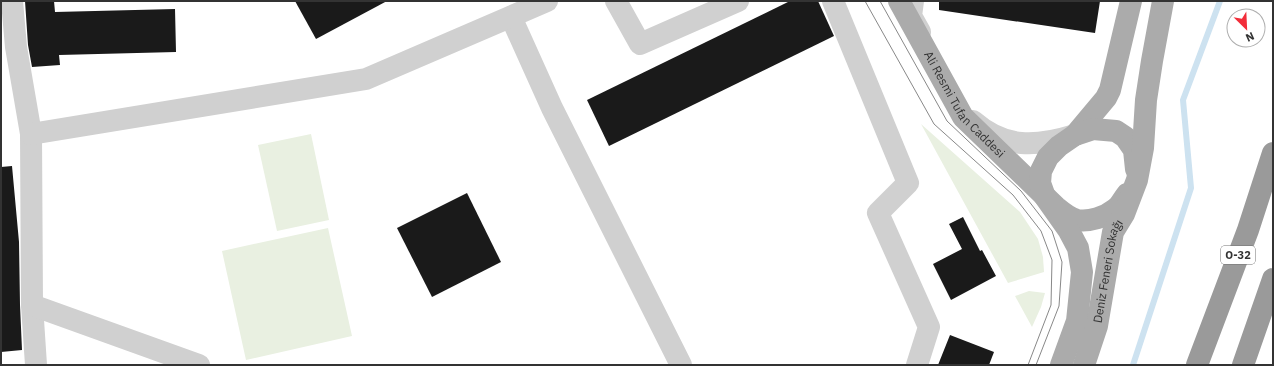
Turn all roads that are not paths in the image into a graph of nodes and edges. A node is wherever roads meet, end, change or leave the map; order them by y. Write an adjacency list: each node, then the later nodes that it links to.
1 (12, 1): 11 (lane)
2 (547, 1): 10 (lane)
3 (616, 1): 4 (lane)
4 (738, 1)
5 (833, 1): 22 (lane)
6 (898, 1): 16 (main road, Ali Resmi Tufan Caddesi)
7 (913, 1): 13 (lane)
8 (1131, 1): 13 (main road, Deniz Feneri Sokağı)
9 (1163, 1): 15 (main road, Deniz Feneri Sokağı)
10 (511, 17): 12 (lane); 21 (lane)
11 (9, 48): 12 (lane)
12 (31, 134): 18 (lane)
13 (1075, 136): 15 (main road, Deniz Feneri Sokağı); 16 (main road, Deniz Feneri Sokağı)
14 (1273, 153): 25 (highway, O-32)
15 (1137, 180): 16 (main road); 24 (main road, Deniz Feneri Sokağı)
16 (1045, 197): 23 (main road, Deniz Feneri Sokağı)
17 (1273, 279): 26 (highway)
18 (32, 305): 19 (lane); 20 (lane)
19 (36, 365)
20 (199, 365)
21 (681, 365)
22 (917, 365)
23 (1061, 365)
24 (1084, 365)
25 (1198, 365)
26 (1243, 365)

